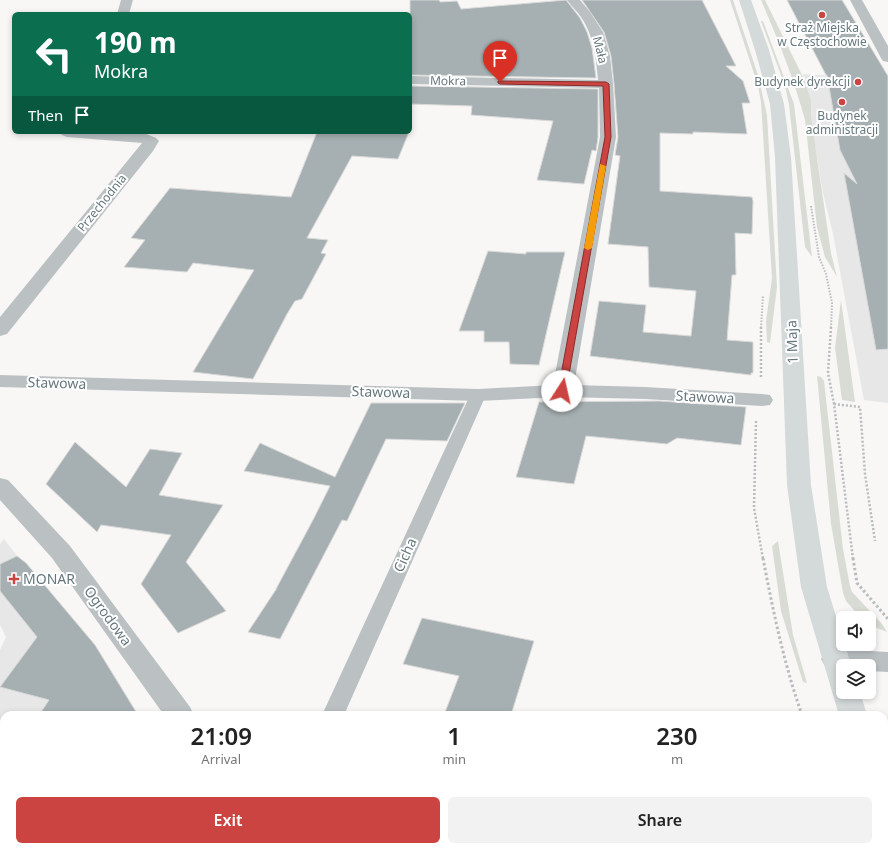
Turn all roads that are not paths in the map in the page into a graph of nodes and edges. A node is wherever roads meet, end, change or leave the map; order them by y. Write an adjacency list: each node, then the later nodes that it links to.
1 (126, 0): 5 (street)
2 (573, 0): 8 (street, Mała)
3 (745, 0): 16 (main road, 1 Maja)
4 (856, 0): 6 (street)
5 (123, 12)
6 (888, 58)
7 (412, 80): 8 (street, Mokra)
8 (606, 84): 12 (street, Mała)
9 (93, 134): 10 (street, Przechodnia)
10 (0, 330)
11 (0, 381): 13 (street, Stawowa)
12 (562, 391): 13 (street, Stawowa); 14 (street, Stawowa)
13 (478, 395): 21 (lane, Cicha)
14 (760, 400)
15 (0, 485): 20 (street, Ogrodowa)
16 (835, 659): 17 (main road, 1 Maja); 18 (street)
17 (836, 662)
18 (888, 662)
19 (848, 699): 22 (main road)
20 (177, 711)
21 (335, 711)
22 (852, 711)

